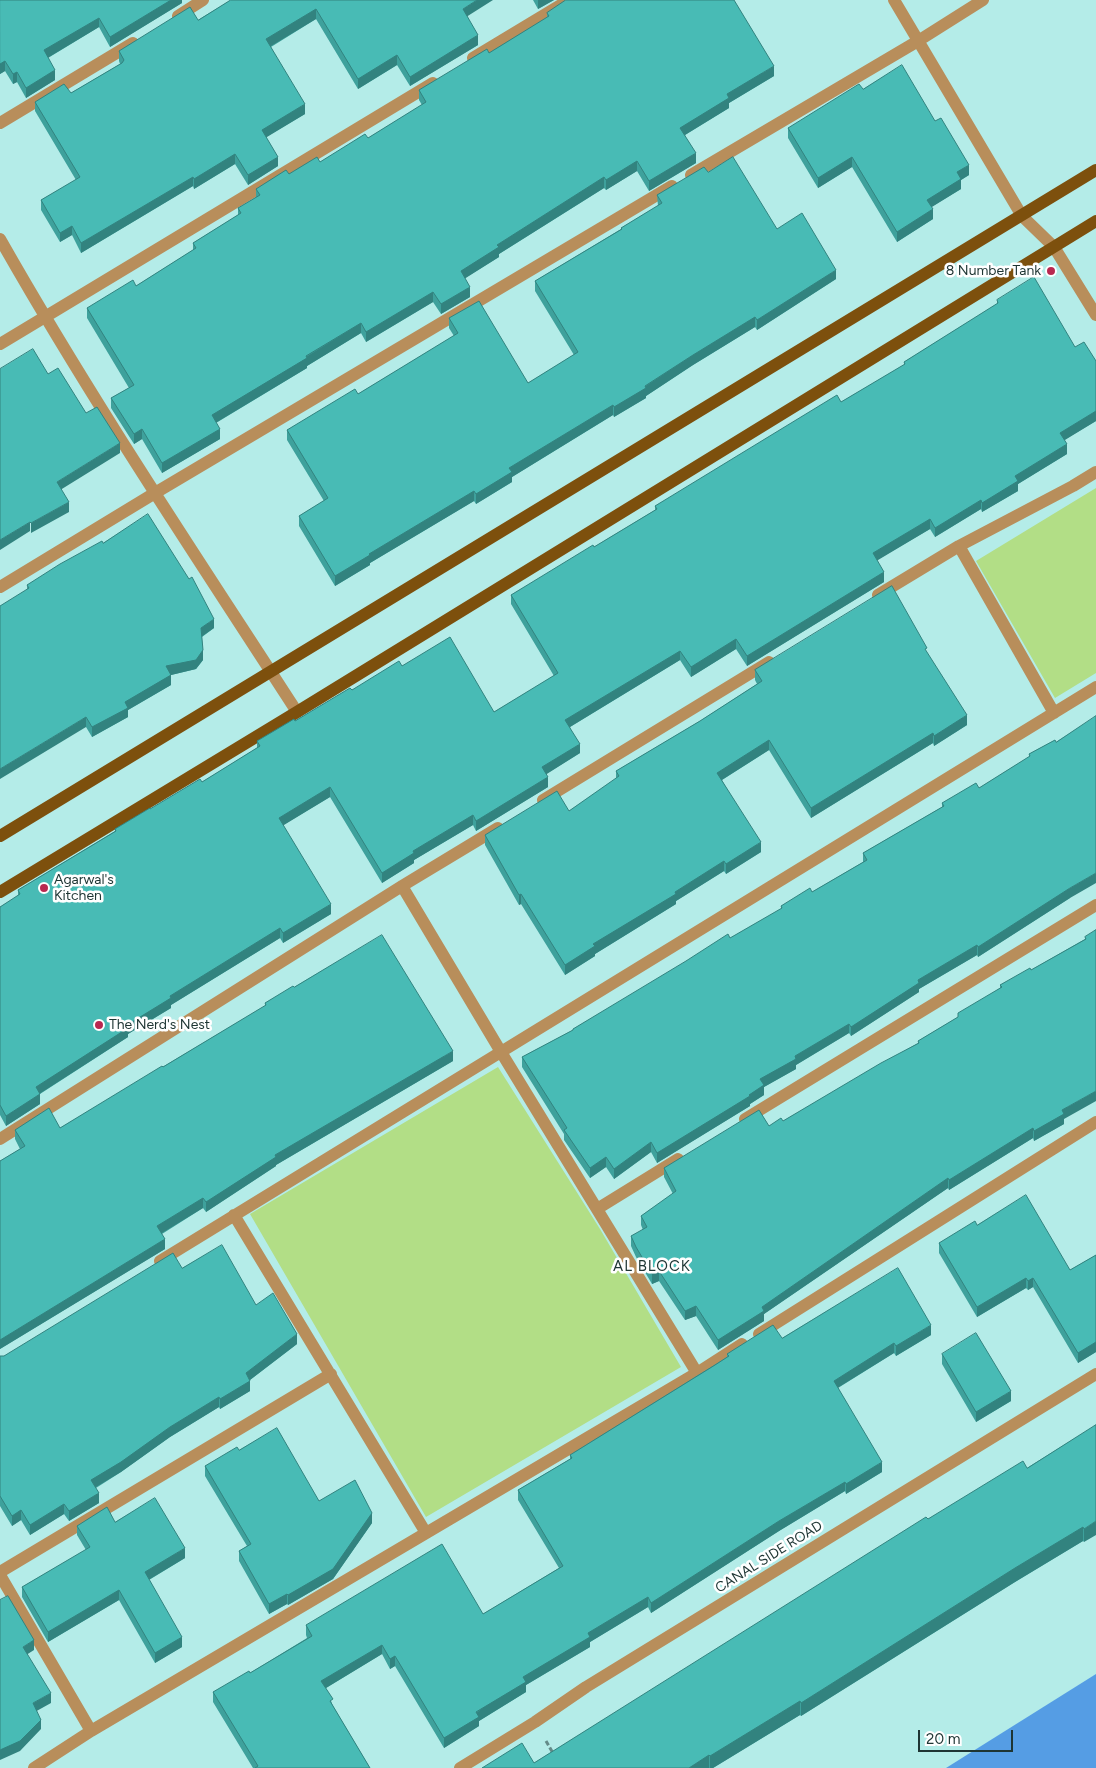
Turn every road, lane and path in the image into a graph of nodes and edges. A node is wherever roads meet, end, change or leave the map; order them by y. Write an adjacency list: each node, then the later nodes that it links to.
1 (203, 0): 5 (street)
2 (569, 0): 8 (street)
3 (894, 0): 7 (street)
4 (983, 0): 7 (street)
5 (169, 20)
6 (144, 36): 10 (street)
7 (918, 40): 12 (street); 20 (street)
8 (459, 67)
9 (442, 77): 17 (street)
10 (0, 123)
11 (1096, 170): 12 (main road)
12 (1022, 216): 15 (street); 25 (main road)
13 (1096, 221): 15 (main road)
14 (0, 239): 17 (street)
15 (1054, 247): 16 (street); 27 (main road)
16 (1096, 315)
17 (45, 318): 18 (street); 20 (street)
18 (0, 344)
19 (1096, 472): 21 (street)
20 (155, 493): 22 (street); 25 (street)
21 (959, 546): 23 (street); 28 (street)
22 (0, 587)
23 (866, 603)
24 (781, 655): 29 (street)
25 (271, 671): 27 (street); 31 (main road)
26 (1096, 687): 28 (street)
27 (297, 712): 33 (main road)
28 (1054, 713): 35 (street)
29 (536, 804)
30 (511, 820): 32 (street)
31 (0, 836)
32 (402, 886): 35 (street); 38 (street)
33 (0, 892)
34 (1096, 905): 37 (street)
35 (501, 1052): 40 (street); 41 (street)
36 (1096, 1122): 43 (street)
37 (735, 1125)
38 (0, 1139)
39 (685, 1155): 40 (street)
40 (597, 1209): 43 (street)
41 (234, 1215): 42 (street); 44 (street)
42 (151, 1267)
43 (697, 1373): 46 (street)
44 (331, 1374): 46 (street); 47 (street)
45 (1096, 1374): 48 (street, CANAL SIDE ROAD)
46 (426, 1533): 49 (street)
47 (0, 1574): 49 (street)
48 (534, 1722): 50 (path); 52 (street, CANAL SIDE ROAD)
49 (91, 1731): 51 (street)
50 (558, 1760)
51 (34, 1768)
52 (460, 1768)

